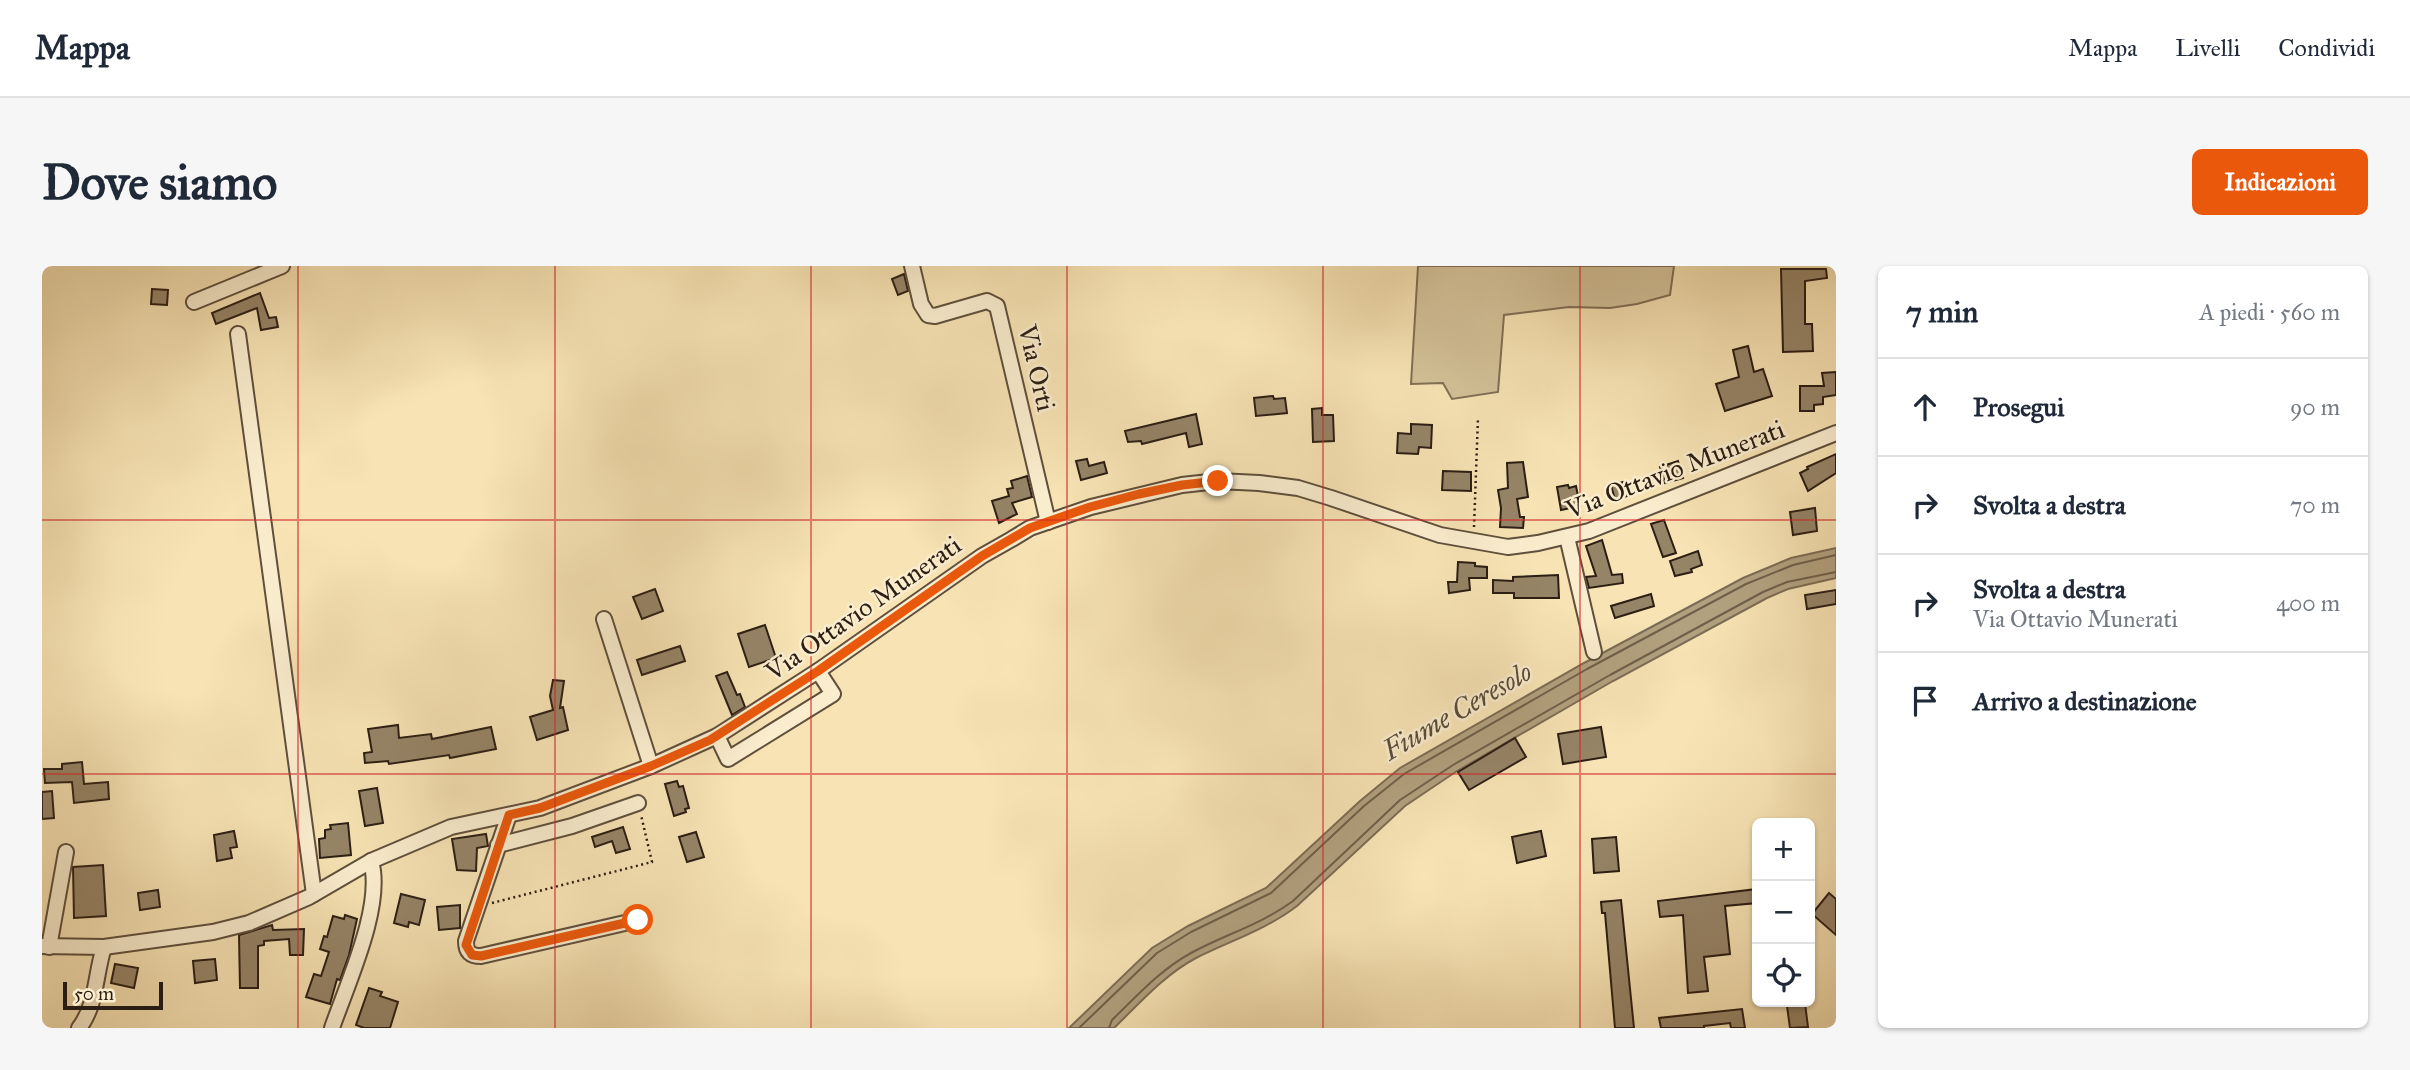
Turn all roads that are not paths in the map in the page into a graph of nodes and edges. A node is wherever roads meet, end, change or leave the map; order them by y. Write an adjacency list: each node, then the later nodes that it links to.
1 (282, 266): 3 (street)
2 (912, 266): 6 (street, Via Orti)
3 (194, 302)
4 (238, 334): 18 (street)
5 (1836, 433): 7 (street, Via Ottavio Munerati)
6 (1048, 522): 7 (street, Via Ottavio Munerati); 10 (street, Via Ottavio Munerati)
7 (1567, 537): 9 (street)
8 (604, 619): 12 (street)
9 (1594, 652)
10 (818, 671): 11 (street, Via Ottavio Munerati); 11 (street)
11 (717, 736): 12 (street, Via Ottavio Munerati)
12 (651, 766): 14 (street, Via Ottavio Munerati)
13 (638, 803): 15 (street)
14 (509, 815): 15 (street); 17 (street, Via Ottavio Munerati)
15 (498, 845): 19 (street)
16 (66, 852): 20 (street)
17 (371, 861): 18 (street, Via Ottavio Munerati); 23 (street)
18 (314, 894): 21 (street, Via Ottavio Munerati)
19 (638, 920)
20 (46, 946): 21 (street, Via Ottavio Munerati)
21 (104, 947): 22 (street)
22 (79, 1028)
23 (332, 1028)

